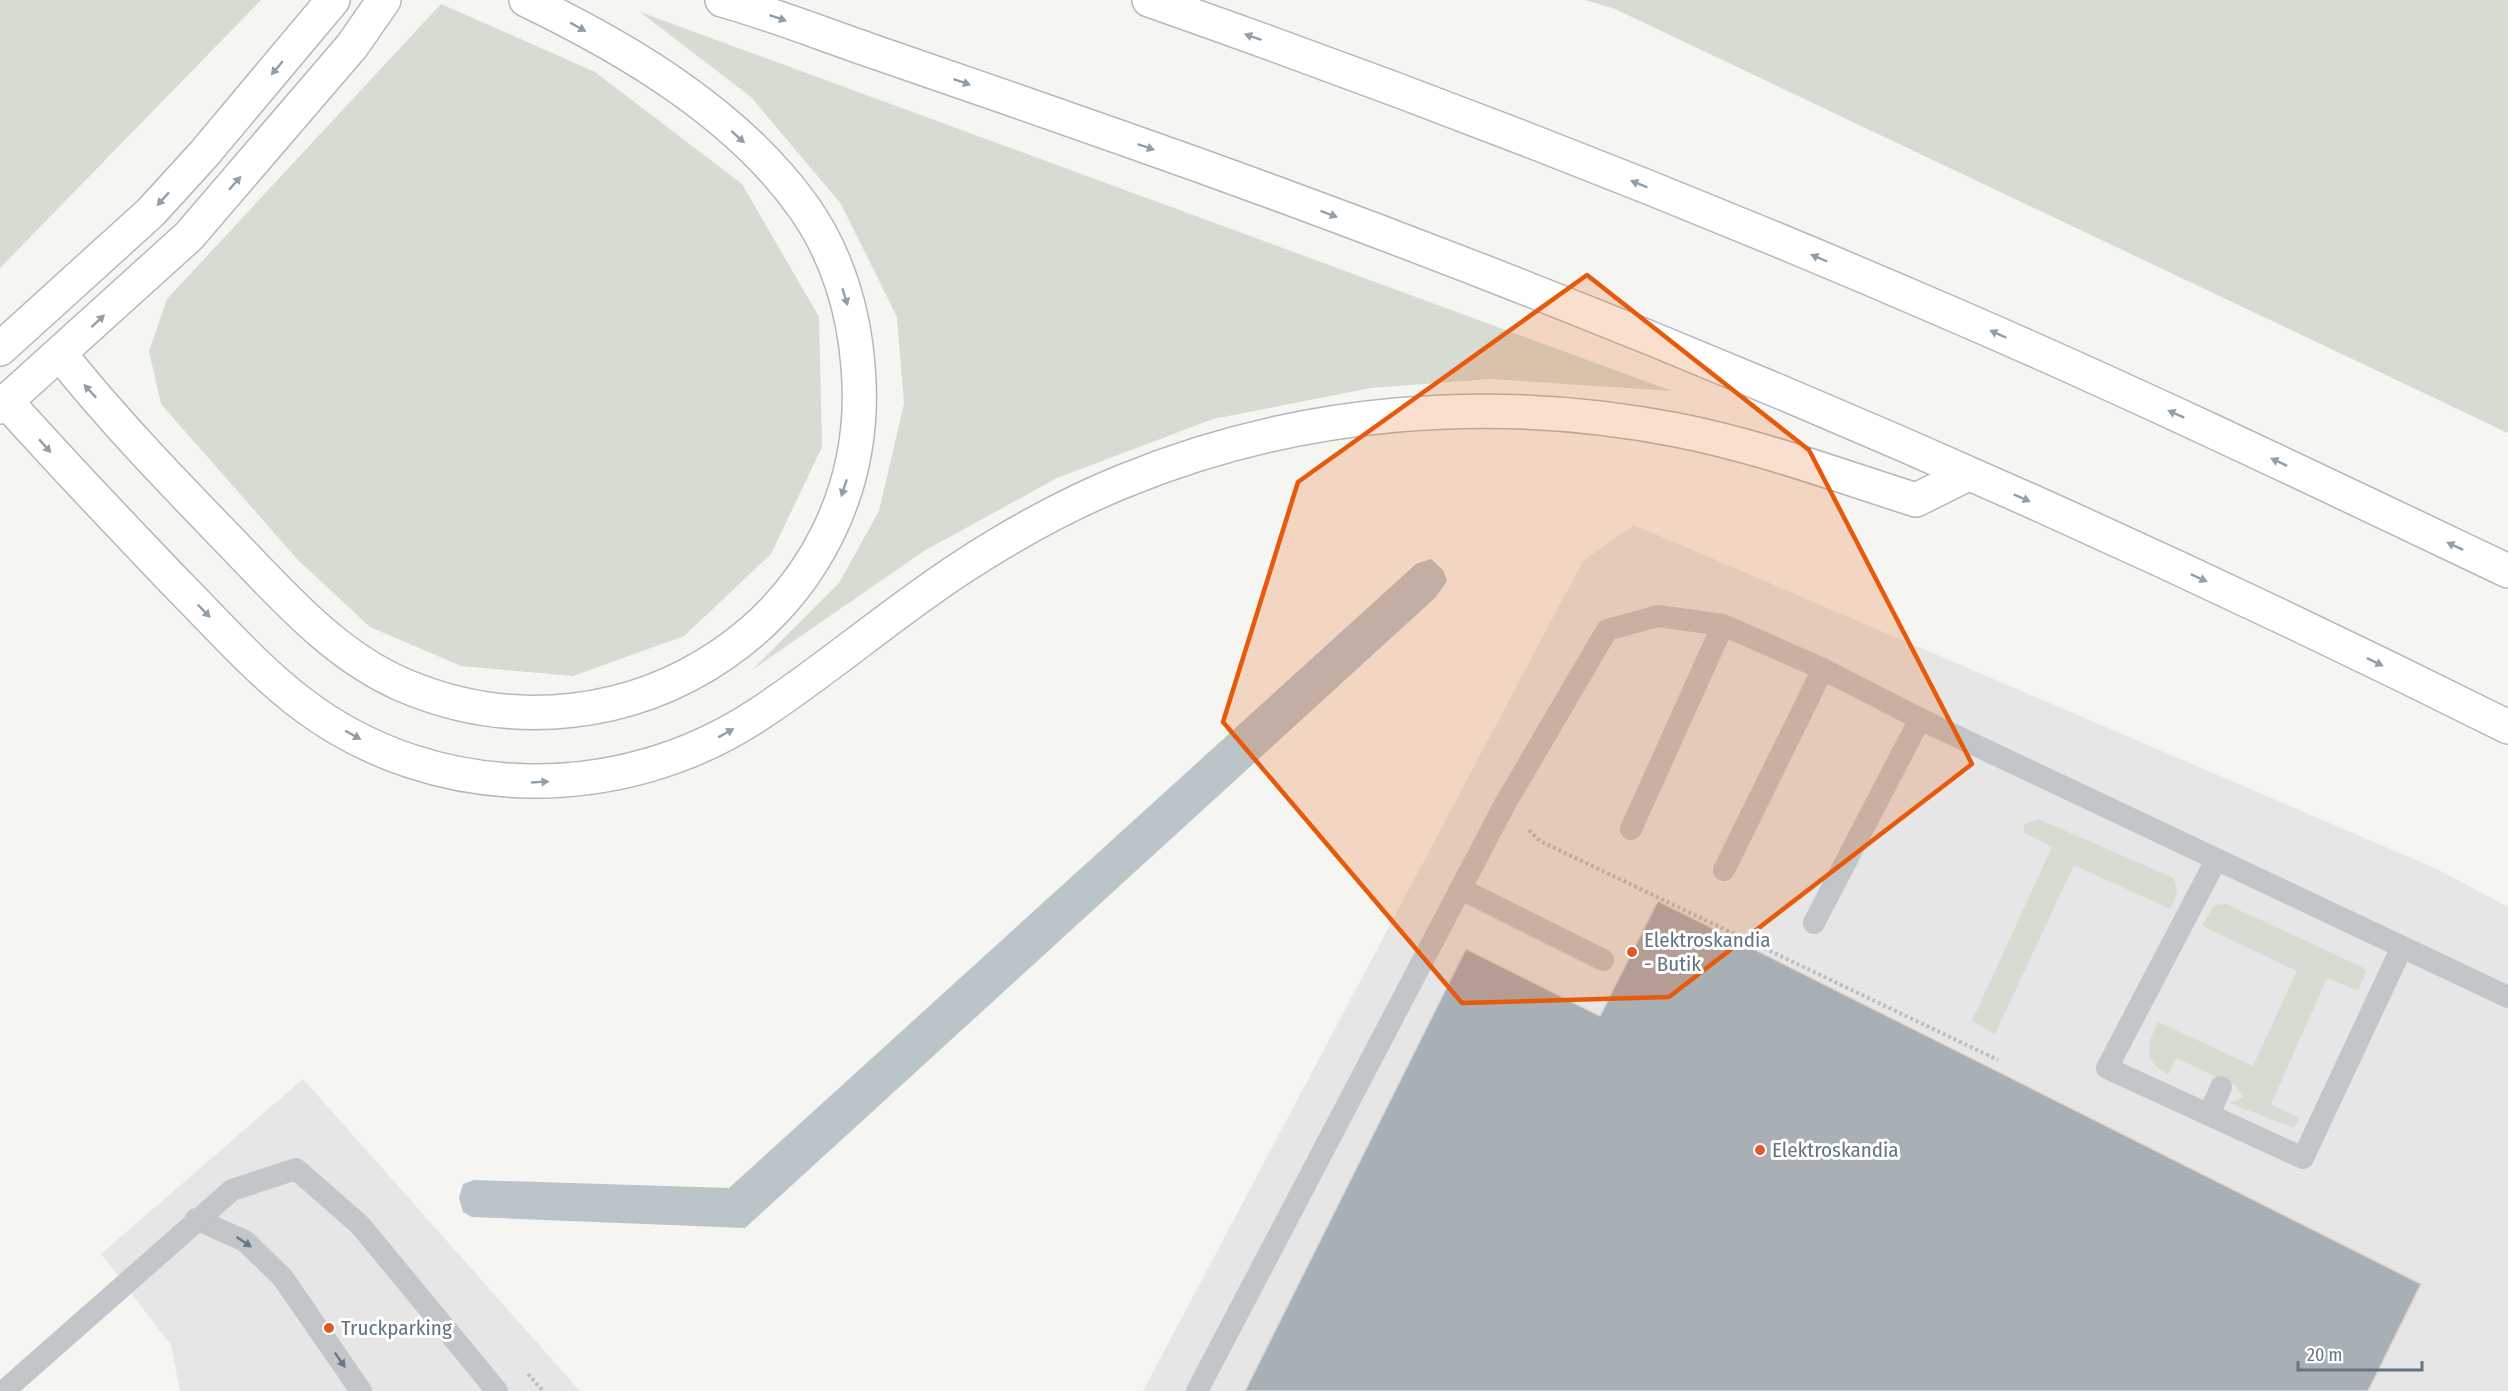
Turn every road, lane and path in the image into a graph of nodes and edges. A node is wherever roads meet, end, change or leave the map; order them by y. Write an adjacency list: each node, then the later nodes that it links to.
1 (384, 0): 8 (main road, one-way to 1)
2 (526, 0): 8 (main road, one-way to 8)
3 (722, 0): 10 (main road, one-way to 10)
4 (1149, 0): 11 (main road, one-way to 4)
5 (324, 12): 6 (main road, one-way to 6)
6 (33, 321): 7 (main road); 8 (main road)
7 (0, 349)
8 (61, 355): 9 (main road)
9 (2, 401): 10 (main road, one-way to 10)
10 (1968, 474): 15 (main road, one-way to 15)
11 (2508, 571)
12 (1723, 626): 13 (lane); 16 (lane); 17 (lane)
13 (1823, 669): 14 (lane); 19 (lane)
14 (1920, 719): 18 (lane); 21 (lane)
15 (2508, 727)
16 (1505, 804): 20 (lane); 25 (path)
17 (1631, 829)
18 (2216, 860): 22 (lane); 27 (lane)
19 (1724, 870)
20 (1461, 889): 23 (lane); 32 (lane)
21 (1814, 923)
22 (2402, 947): 24 (lane); 27 (lane)
23 (1603, 960)
24 (2508, 997)
25 (1998, 1060)
26 (2221, 1087): 27 (lane)
27 (2209, 1115)
28 (196, 1219): 29 (lane); 30 (lane, one-way to 30); 31 (lane)
29 (4, 1391)
30 (361, 1391)
31 (497, 1391)
32 (1197, 1391)

